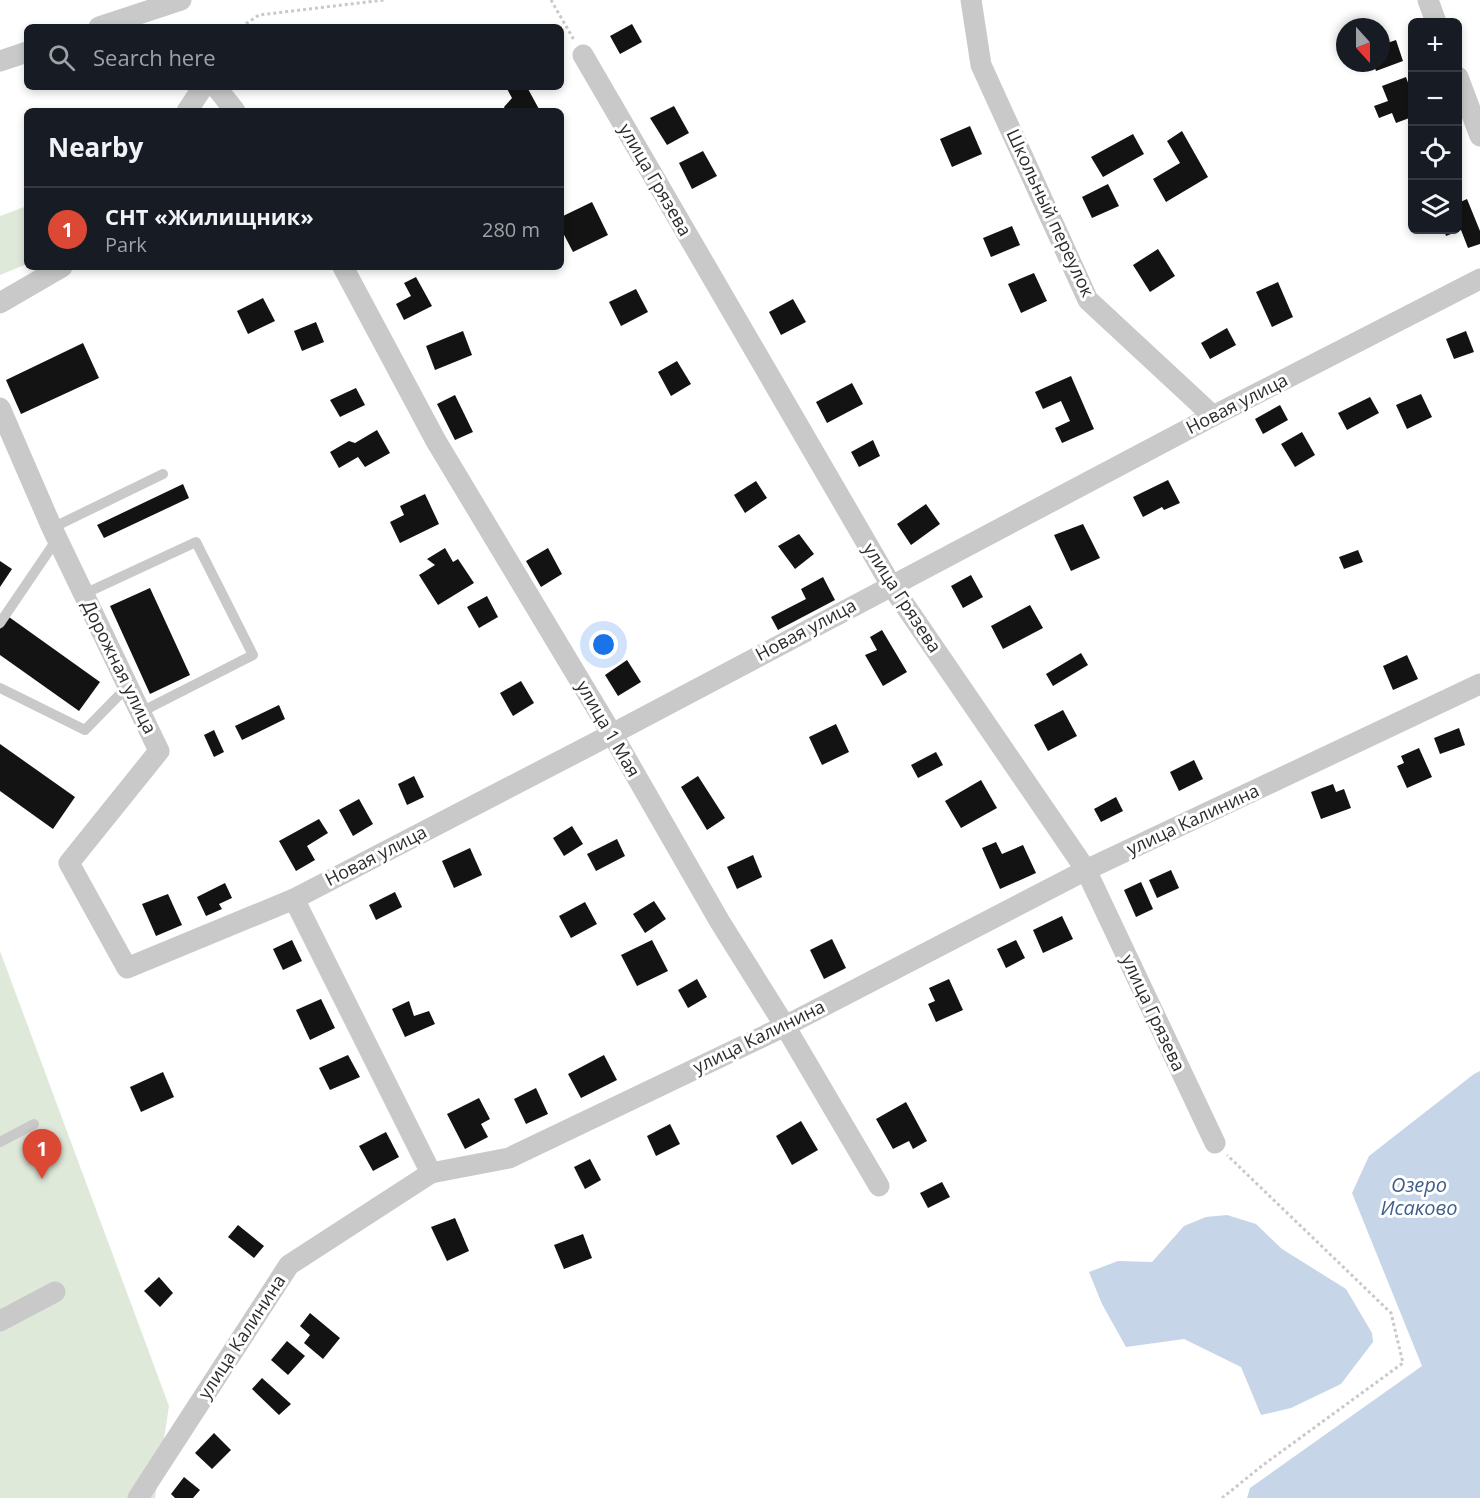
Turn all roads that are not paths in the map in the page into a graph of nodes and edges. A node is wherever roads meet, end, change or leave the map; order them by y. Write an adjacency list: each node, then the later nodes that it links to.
1 (182, 0): 5 (street)
2 (971, 0): 20 (street, Школьный переулок)
3 (1428, 0): 4 (street)
4 (1435, 18)
5 (108, 24)
6 (24, 53): 8 (street)
7 (583, 55): 23 (street, улица Грязева)
8 (0, 61)
9 (1462, 88): 14 (street)
10 (201, 90): 12 (street)
11 (218, 90): 13 (street)
12 (189, 108)
13 (233, 108)
14 (1480, 136)
15 (57, 270): 18 (street)
16 (345, 270): 30 (street, улица 1 Мая)
17 (1480, 279): 20 (street, Новая улица)
18 (0, 303)
19 (0, 408): 22 (street, Дорожная улица)
20 (1213, 416): 23 (street, Новая улица)
21 (163, 474): 22 (lane)
22 (55, 533): 24 (street, Дорожная улица); 25 (lane)
23 (891, 585): 30 (street, Новая улица); 31 (street, улица Грязева)
24 (84, 594): 27 (street, Дорожная улица); 29 (lane)
25 (0, 623)
26 (1480, 684): 31 (street, улица Калинина)
27 (128, 686): 28 (lane); 29 (street, Дорожная улица)
28 (0, 688)
29 (141, 712): 33 (street, Дорожная улица)
30 (612, 734): 32 (street, Новая улица); 34 (street, улица 1 Мая)
31 (1086, 870): 34 (street, улица Калинина); 37 (street, улица Грязева)
32 (294, 899): 33 (street, Новая улица); 38 (street)
33 (126, 968)
34 (785, 1026): 38 (street, улица Калинина); 39 (street, улица 1 Мая)
35 (34, 1124): 36 (lane)
36 (0, 1142)
37 (1215, 1143)
38 (431, 1173): 42 (street, улица Калинина)
39 (879, 1186)
40 (55, 1292): 41 (street)
41 (0, 1321)
42 (138, 1498)

